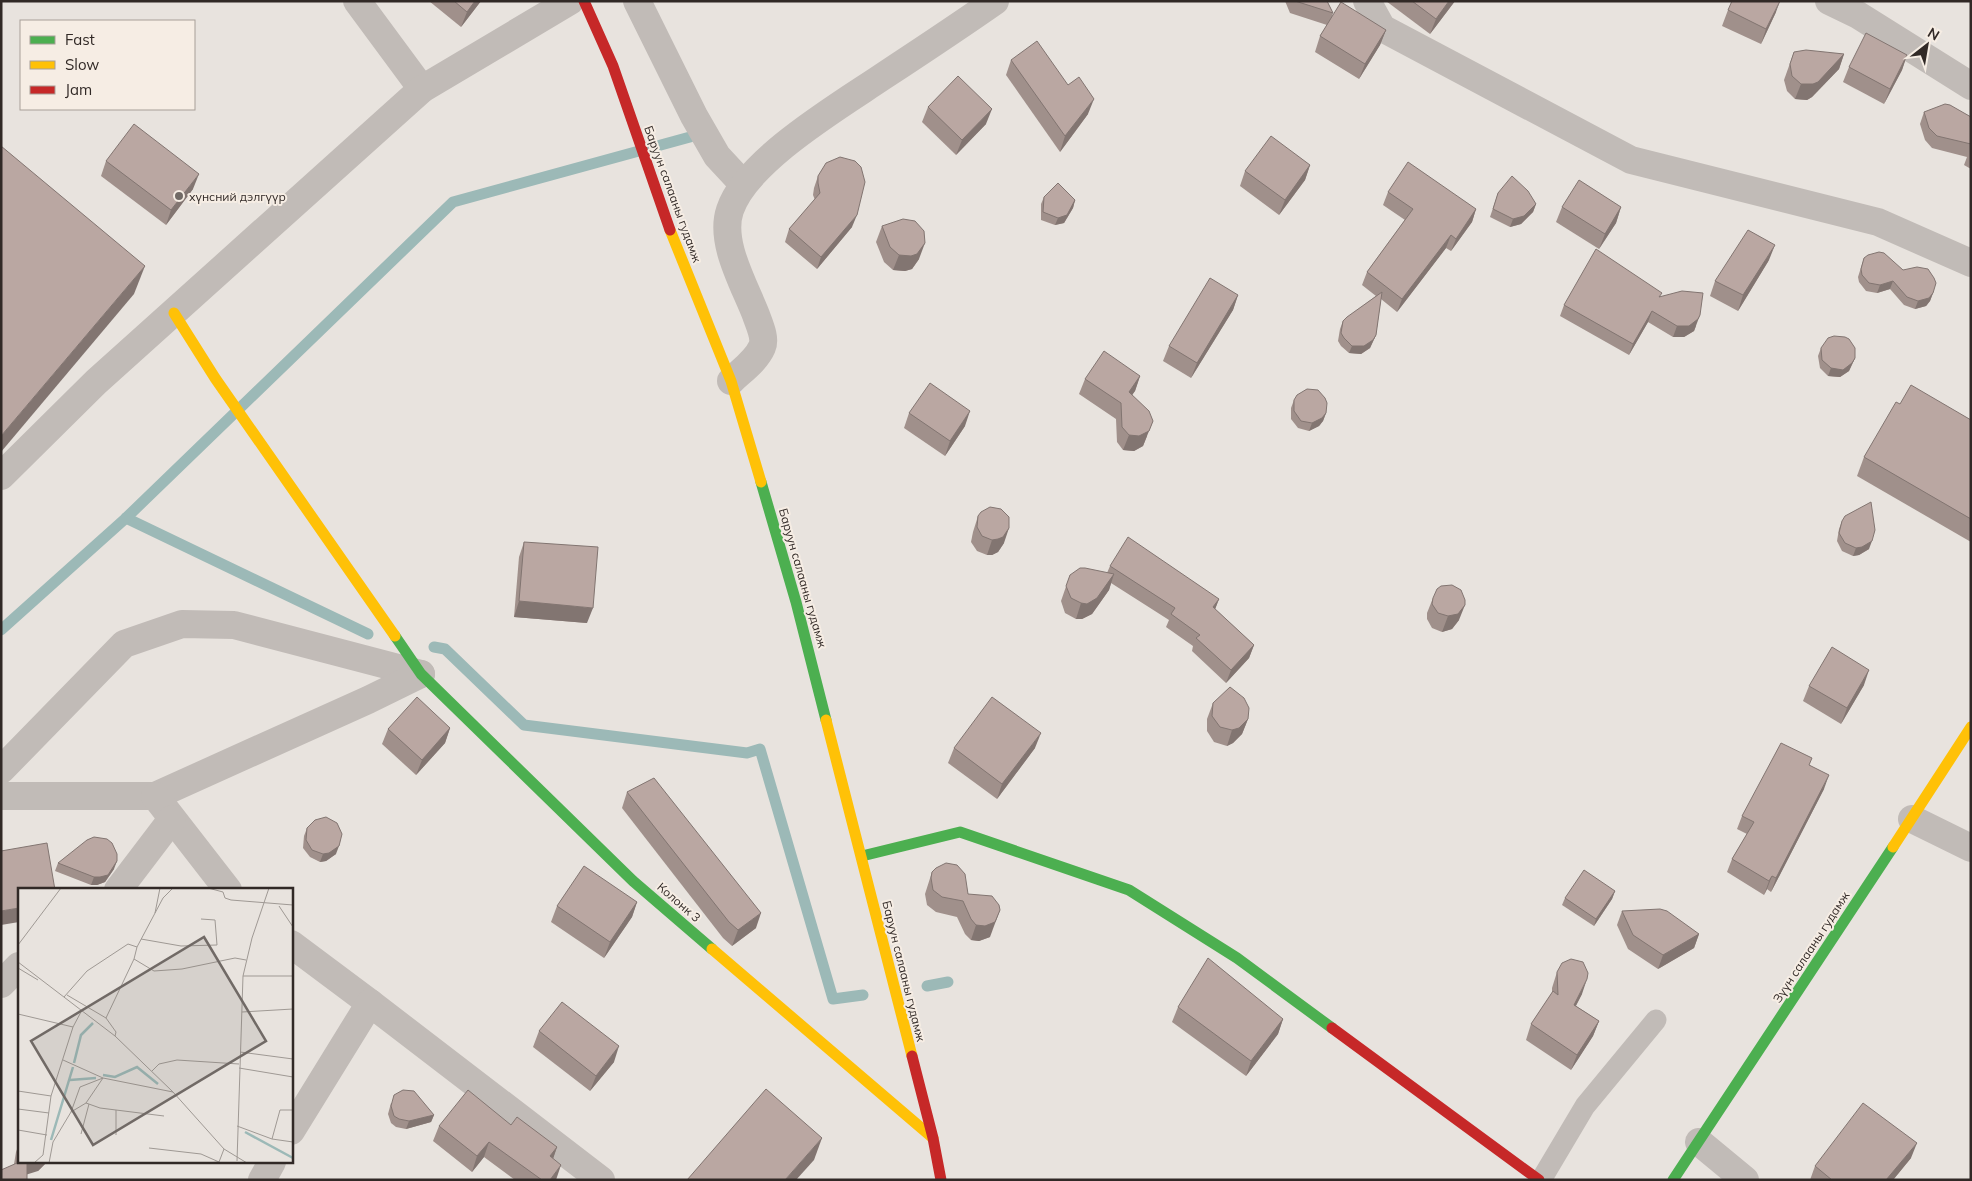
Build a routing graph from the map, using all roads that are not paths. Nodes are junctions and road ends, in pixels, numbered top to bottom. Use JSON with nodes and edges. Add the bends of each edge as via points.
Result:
{"nodes":[{"id":1,"x":357,"y":1,"type":"edge"},
{"id":2,"x":570,"y":1,"type":"edge"},
{"id":3,"x":584,"y":1,"type":"edge"},
{"id":4,"x":637,"y":1,"type":"edge"},
{"id":5,"x":995,"y":1,"type":"edge"},
{"id":6,"x":1367,"y":1,"type":"edge"},
{"id":7,"x":1829,"y":1,"type":"edge"},
{"id":8,"x":1971,"y":86,"type":"edge"},
{"id":9,"x":422,"y":89,"type":"junction"},
{"id":10,"x":743,"y":184,"type":"junction"},
{"id":11,"x":1971,"y":263,"type":"edge"},
{"id":12,"x":174,"y":313,"type":"junction"},
{"id":13,"x":731,"y":381,"type":"junction"},
{"id":14,"x":1,"y":476,"type":"edge"},
{"id":15,"x":421,"y":674,"type":"junction"},
{"id":16,"x":1971,"y":727,"type":"edge"},
{"id":17,"x":1,"y":770,"type":"edge"},
{"id":18,"x":1,"y":796,"type":"edge"},
{"id":19,"x":155,"y":796,"type":"junction"},
{"id":20,"x":172,"y":819,"type":"junction"},
{"id":21,"x":1912,"y":819,"type":"junction"},
{"id":22,"x":1971,"y":848,"type":"edge"},
{"id":23,"x":862,"y":856,"type":"junction"},
{"id":24,"x":120,"y":888,"type":"edge"},
{"id":25,"x":226,"y":888,"type":"edge"},
{"id":26,"x":292,"y":945,"type":"edge"},
{"id":27,"x":18,"y":967,"type":"edge"},
{"id":28,"x":1,"y":984,"type":"edge"},
{"id":29,"x":370,"y":1003,"type":"junction"},
{"id":30,"x":1656,"y":1020,"type":"dead end"},
{"id":31,"x":292,"y":1130,"type":"edge"},
{"id":32,"x":933,"y":1138,"type":"junction"},
{"id":33,"x":1699,"y":1142,"type":"junction"},
{"id":34,"x":271,"y":1164,"type":"edge"},
{"id":35,"x":262,"y":1180,"type":"edge"},
{"id":36,"x":601,"y":1180,"type":"edge"},
{"id":37,"x":941,"y":1180,"type":"edge"},
{"id":38,"x":1540,"y":1180,"type":"edge"},
{"id":39,"x":1673,"y":1180,"type":"edge"},
{"id":40,"x":1745,"y":1180,"type":"edge"}],
"edges":[{"from":1,"to":9,"type":"street"},
{"from":2,"to":9,"type":"street"},
{"from":3,"to":13,"type":"street","name":"Баруун салааны гудамж","via":[[613,66],[669,229]]},
{"from":4,"to":10,"type":"street","via":[[717,156]]},
{"from":5,"to":10,"type":"street","via":[[780,149]]},
{"from":6,"to":11,"type":"street","via":[[1382,28],[1632,160],[1878,222]]},
{"from":7,"to":8,"type":"street","via":[[1858,15]]},
{"from":9,"to":12,"type":"street"},
{"from":10,"to":13,"type":"street","via":[[730,210],[726,233],[762,330],[762,347]]},
{"from":12,"to":14,"type":"street","via":[[96,382]]},
{"from":12,"to":15,"type":"street","name":"Колонк 3","via":[[215,378]]},
{"from":13,"to":23,"type":"street","name":"Баруун салааны гудамж","via":[[796,602]]},
{"from":15,"to":17,"type":"street","via":[[234,625],[182,624],[124,644]]},
{"from":15,"to":19,"type":"street"},
{"from":15,"to":32,"type":"street","name":"Колонк 3","via":[[633,881]]},
{"from":16,"to":21,"type":"street","name":"Зүүн салааны гудамж"},
{"from":18,"to":19,"type":"street"},
{"from":19,"to":20,"type":"street"},
{"from":20,"to":24,"type":"street"},
{"from":20,"to":25,"type":"street"},
{"from":21,"to":22,"type":"street"},
{"from":21,"to":33,"type":"street","name":"Зүүн салааны гудамж"},
{"from":23,"to":32,"type":"street","name":"Баруун салааны гудамж"},
{"from":23,"to":38,"type":"street","via":[[960,832],[1129,890],[1237,958]]},
{"from":26,"to":29,"type":"street"},
{"from":27,"to":28,"type":"street"},
{"from":29,"to":31,"type":"street"},
{"from":29,"to":36,"type":"street"},
{"from":30,"to":38,"type":"lane","via":[[1585,1106]]},
{"from":32,"to":37,"type":"street","name":"Баруун салааны гудамж"},
{"from":33,"to":39,"type":"street","name":"Зүүн салааны гудамж"},
{"from":33,"to":40,"type":"street"},
{"from":34,"to":35,"type":"street"}]}
